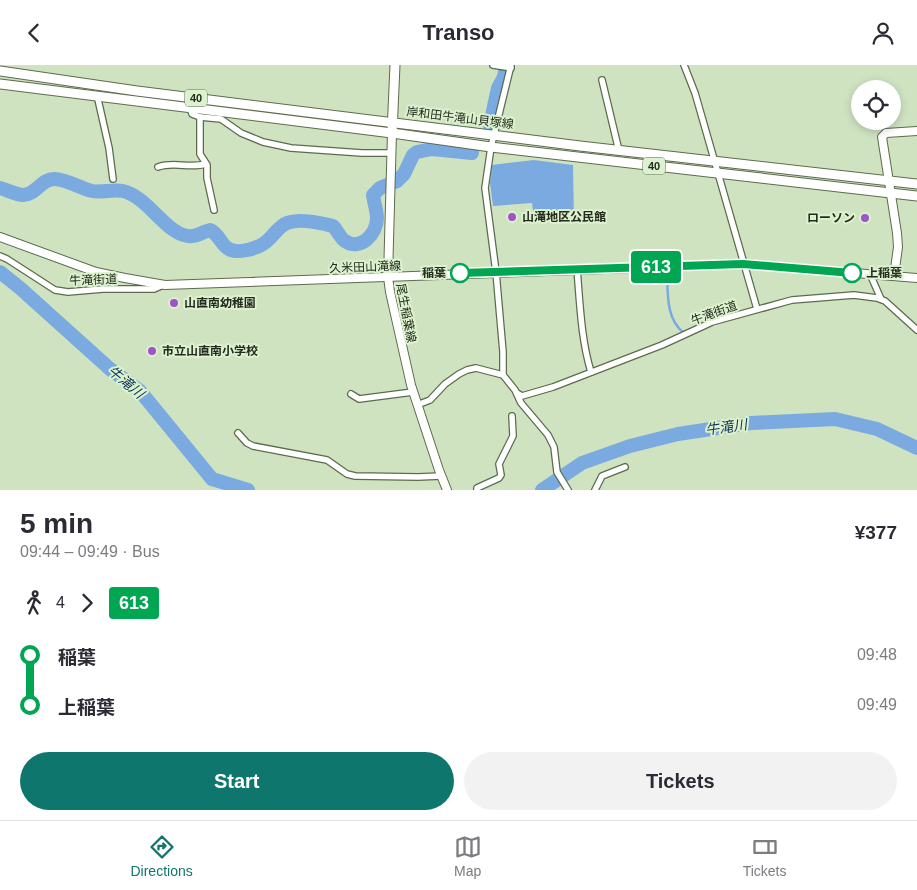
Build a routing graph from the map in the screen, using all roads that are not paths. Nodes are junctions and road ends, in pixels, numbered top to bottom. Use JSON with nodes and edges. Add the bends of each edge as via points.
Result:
{"nodes":[{"id":1,"x":395,"y":65,"type":"edge"},
{"id":2,"x":493,"y":65,"type":"edge"},
{"id":3,"x":684,"y":65,"type":"edge"},
{"id":4,"x":511,"y":67,"type":"edge"},
{"id":5,"x":0,"y":71,"type":"edge"},
{"id":6,"x":602,"y":80,"type":"dead end"},
{"id":7,"x":0,"y":84,"type":"edge"},
{"id":8,"x":97,"y":95,"type":"junction"},
{"id":9,"x":190,"y":107,"type":"junction"},
{"id":10,"x":200,"y":117,"type":"junction"},
{"id":11,"x":393,"y":123,"type":"junction"},
{"id":12,"x":917,"y":131,"type":"edge"},
{"id":13,"x":392,"y":133,"type":"junction"},
{"id":14,"x":494,"y":135,"type":"junction"},
{"id":15,"x":492,"y":147,"type":"junction"},
{"id":16,"x":619,"y":151,"type":"junction"},
{"id":17,"x":392,"y":153,"type":"junction"},
{"id":18,"x":715,"y":162,"type":"junction"},
{"id":19,"x":206,"y":164,"type":"junction"},
{"id":20,"x":158,"y":167,"type":"dead end"},
{"id":21,"x":718,"y":173,"type":"junction"},
{"id":22,"x":112,"y":179,"type":"dead end"},
{"id":23,"x":888,"y":181,"type":"junction"},
{"id":24,"x":917,"y":184,"type":"edge"},
{"id":25,"x":890,"y":192,"type":"junction"},
{"id":26,"x":917,"y":196,"type":"edge"},
{"id":27,"x":214,"y":210,"type":"dead end"},
{"id":28,"x":0,"y":237,"type":"edge"},
{"id":29,"x":0,"y":256,"type":"edge"},
{"id":30,"x":743,"y":264,"type":"junction"},
{"id":31,"x":577,"y":269,"type":"junction"},
{"id":32,"x":496,"y":271,"type":"junction"},
{"id":33,"x":870,"y":274,"type":"junction"},
{"id":34,"x":894,"y":276,"type":"junction"},
{"id":35,"x":388,"y":277,"type":"junction"},
{"id":36,"x":125,"y":278,"type":"junction"},
{"id":37,"x":917,"y":278,"type":"edge"},
{"id":38,"x":165,"y":285,"type":"junction"},
{"id":39,"x":122,"y":289,"type":"junction"},
{"id":40,"x":881,"y":299,"type":"junction"},
{"id":41,"x":756,"y":309,"type":"junction"},
{"id":42,"x":917,"y":330,"type":"edge"},
{"id":43,"x":591,"y":372,"type":"junction"},
{"id":44,"x":503,"y":375,"type":"junction"},
{"id":45,"x":413,"y":392,"type":"junction"},
{"id":46,"x":517,"y":393,"type":"junction"},
{"id":47,"x":351,"y":394,"type":"dead end"},
{"id":48,"x":417,"y":405,"type":"junction"},
{"id":49,"x":512,"y":416,"type":"dead end"},
{"id":50,"x":238,"y":433,"type":"dead end"},
{"id":51,"x":625,"y":467,"type":"dead end"},
{"id":52,"x":441,"y":476,"type":"junction"},
{"id":53,"x":567,"y":488,"type":"edge"},
{"id":54,"x":447,"y":490,"type":"edge"},
{"id":55,"x":477,"y":490,"type":"edge"},
{"id":56,"x":595,"y":490,"type":"edge"}],
"edges":[{"from":1,"to":11,"type":"main road"},
{"from":2,"to":4,"type":"street"},
{"from":3,"to":18,"type":"street"},
{"from":4,"to":14,"type":"street"},
{"from":5,"to":11,"type":"main road","name":"岸和田牛滝山貝塚線","number":"40"},
{"from":6,"to":16,"type":"street"},
{"from":7,"to":8,"type":"main road","name":"岸和田牛滝山貝塚線","number":"40"},
{"from":8,"to":9,"type":"main road","name":"岸和田牛滝山貝塚線","number":"40"},
{"from":8,"to":22,"type":"street"},
{"from":9,"to":10,"type":"street","via":[[192,114]]},
{"from":9,"to":13,"type":"main road","name":"岸和田牛滝山貝塚線","number":"40"},
{"from":10,"to":17,"type":"street","via":[[221,119],[262,142],[291,148]]},
{"from":10,"to":19,"type":"street","via":[[200,154]]},
{"from":11,"to":13,"type":"main road"},
{"from":11,"to":14,"type":"main road","name":"岸和田牛滝山貝塚線","number":"40"},
{"from":12,"to":23,"type":"street","via":[[891,132],[882,137]]},
{"from":13,"to":15,"type":"main road","name":"岸和田牛滝山貝塚線","number":"40"},
{"from":13,"to":17,"type":"street","name":"尾生稲葉線"},
{"from":14,"to":15,"type":"street"},
{"from":14,"to":16,"type":"main road","name":"岸和田牛滝山貝塚線","number":"40"},
{"from":15,"to":21,"type":"main road","name":"岸和田牛滝山貝塚線","number":"40"},
{"from":15,"to":32,"type":"street","via":[[485,187]]},
{"from":16,"to":18,"type":"main road","name":"岸和田牛滝山貝塚線","number":"40"},
{"from":17,"to":35,"type":"street","name":"尾生稲葉線"},
{"from":18,"to":21,"type":"street"},
{"from":18,"to":23,"type":"main road","name":"岸和田牛滝山貝塚線","number":"40"},
{"from":19,"to":20,"type":"street"},
{"from":19,"to":27,"type":"street"},
{"from":21,"to":25,"type":"main road","name":"岸和田牛滝山貝塚線","number":"40"},
{"from":21,"to":30,"type":"street"},
{"from":23,"to":24,"type":"main road","name":"岸和田牛滝山貝塚線","number":"40"},
{"from":23,"to":25,"type":"street"},
{"from":25,"to":26,"type":"main road","name":"岸和田牛滝山貝塚線","number":"40"},
{"from":25,"to":34,"type":"street","via":[[898,247]]},
{"from":28,"to":36,"type":"street","name":"久米田山滝線","via":[[96,272]]},
{"from":29,"to":39,"type":"street","name":"牛滝街道","via":[[55,290]]},
{"from":30,"to":31,"type":"street","name":"久米田山滝線"},
{"from":30,"to":33,"type":"street","name":"久米田山滝線"},
{"from":30,"to":41,"type":"street"},
{"from":31,"to":32,"type":"street","name":"久米田山滝線"},
{"from":31,"to":43,"type":"street","via":[[581,321]]},
{"from":32,"to":35,"type":"street","name":"久米田山滝線"},
{"from":32,"to":44,"type":"street","via":[[504,352]]},
{"from":33,"to":34,"type":"street","name":"久米田山滝線"},
{"from":33,"to":40,"type":"street"},
{"from":34,"to":37,"type":"street","name":"久米田山滝線"},
{"from":35,"to":38,"type":"street","name":"久米田山滝線"},
{"from":35,"to":45,"type":"street","name":"尾生稲葉線"},
{"from":36,"to":38,"type":"street","name":"久米田山滝線"},
{"from":36,"to":39,"type":"street"},
{"from":38,"to":39,"type":"street","name":"牛滝街道","via":[[154,289]]},
{"from":40,"to":41,"type":"street","name":"牛滝街道","via":[[854,295],[806,297]]},
{"from":40,"to":42,"type":"street"},
{"from":41,"to":43,"type":"street","name":"牛滝街道","via":[[712,322]]},
{"from":43,"to":46,"type":"street","name":"牛滝街道","via":[[522,396]]},
{"from":44,"to":46,"type":"street"},
{"from":44,"to":48,"type":"street","via":[[476,368],[468,370],[445,384],[430,400]]},
{"from":45,"to":47,"type":"street","via":[[359,399]]},
{"from":45,"to":48,"type":"street","name":"尾生稲葉線"},
{"from":46,"to":53,"type":"street","via":[[521,403],[548,435],[554,447],[557,472]]},
{"from":48,"to":52,"type":"street","name":"尾生稲葉線"},
{"from":49,"to":55,"type":"street","via":[[513,436],[499,464],[501,475]]},
{"from":50,"to":52,"type":"street","via":[[247,443],[327,460],[346,474],[355,476]]},
{"from":51,"to":56,"type":"street","via":[[602,476]]},
{"from":52,"to":54,"type":"street","name":"尾生稲葉線"}]}
